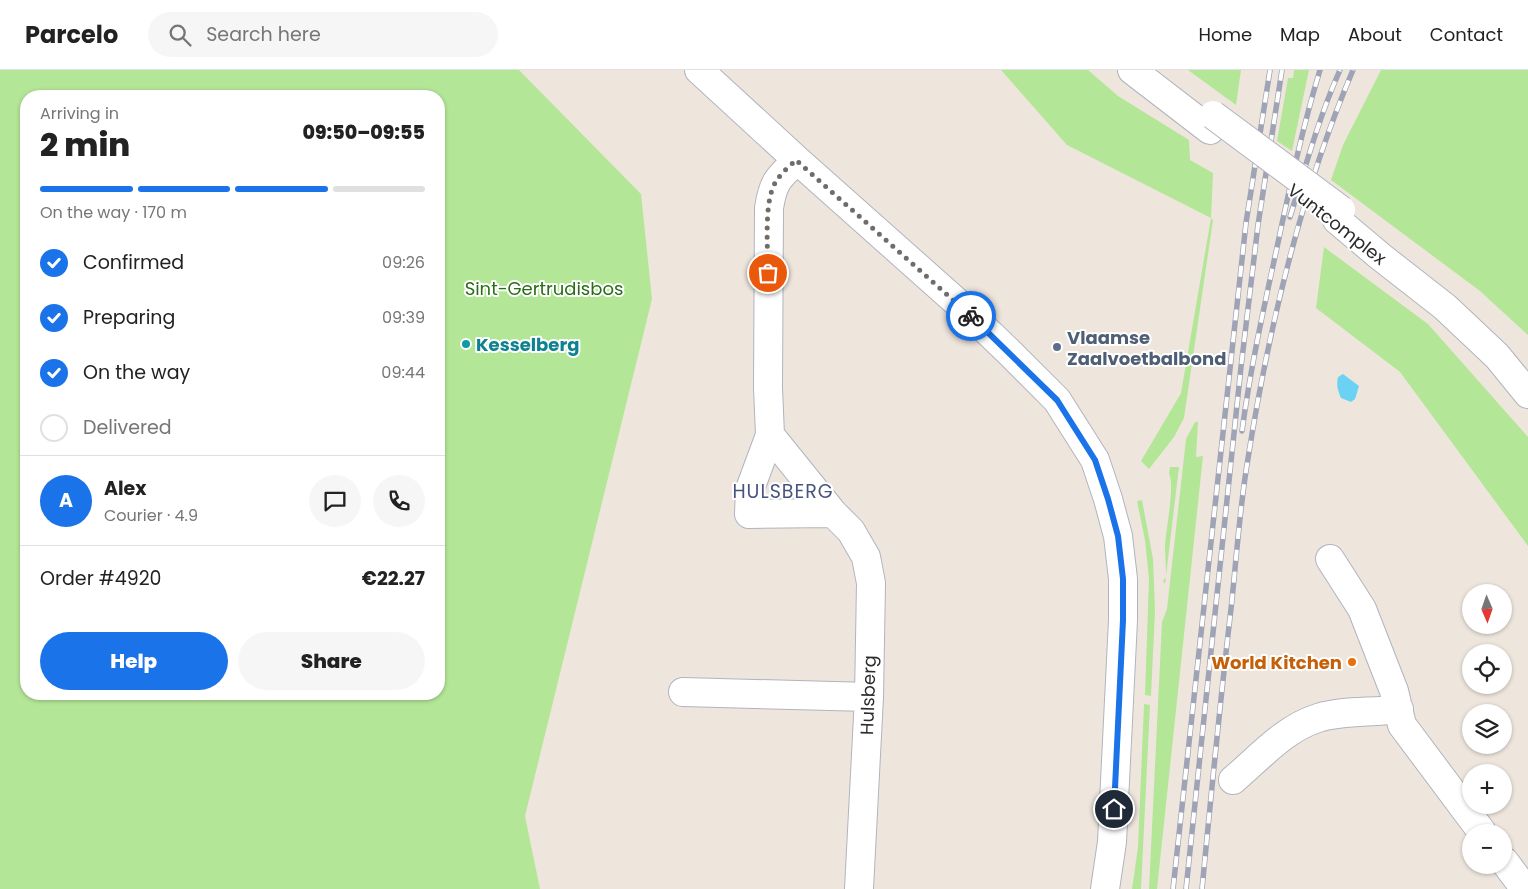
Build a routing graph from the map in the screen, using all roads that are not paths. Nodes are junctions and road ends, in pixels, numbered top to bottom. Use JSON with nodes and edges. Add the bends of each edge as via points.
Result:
{"nodes":[{"id":1,"x":699,"y":70,"type":"edge"},
{"id":2,"x":1132,"y":70,"type":"edge"},
{"id":3,"x":1155,"y":70,"type":"edge"},
{"id":4,"x":1212,"y":123,"type":"junction"},
{"id":5,"x":796,"y":160,"type":"junction"},
{"id":6,"x":1339,"y":215,"type":"junction"},
{"id":7,"x":1528,"y":369,"type":"edge"},
{"id":8,"x":1528,"y":394,"type":"edge"},
{"id":9,"x":770,"y":435,"type":"junction"},
{"id":10,"x":833,"y":513,"type":"junction"},
{"id":11,"x":1330,"y":559,"type":"dead end"},
{"id":12,"x":683,"y":692,"type":"dead end"},
{"id":13,"x":869,"y":697,"type":"junction"},
{"id":14,"x":1399,"y":710,"type":"junction"},
{"id":15,"x":1233,"y":780,"type":"dead end"},
{"id":16,"x":1476,"y":824,"type":"edge"},
{"id":17,"x":1512,"y":872,"type":"edge"},
{"id":18,"x":859,"y":889,"type":"edge"},
{"id":19,"x":1105,"y":889,"type":"edge"},
{"id":20,"x":1525,"y":889,"type":"edge"}],
"edges":[{"from":1,"to":5,"type":"street"},
{"from":2,"to":4,"type":"street","name":"Vuntcomplex"},
{"from":3,"to":4,"type":"street","name":"Vuntcomplex"},
{"from":4,"to":6,"type":"street","name":"Vuntcomplex","bridge":true},
{"from":5,"to":9,"type":"street","via":[[776,181],[768,208]]},
{"from":5,"to":19,"type":"street","via":[[960,305],[1057,400],[1095,460],[1118,536],[1123,579],[1112,842]]},
{"from":6,"to":7,"type":"street","name":"Vuntcomplex","via":[[1458,301]]},
{"from":6,"to":8,"type":"street","name":"Vuntcomplex","via":[[1382,257],[1446,307],[1496,356]]},
{"from":9,"to":10,"type":"street","name":"Hulsberg"},
{"from":9,"to":10,"type":"street","via":[[750,489],[749,514]]},
{"from":10,"to":13,"type":"street","name":"Hulsberg","via":[[850,531],[866,557],[871,583]]},
{"from":11,"to":14,"type":"street","via":[[1362,609]]},
{"from":12,"to":13,"type":"street"},
{"from":13,"to":18,"type":"street","name":"Hulsberg"},
{"from":14,"to":15,"type":"street","via":[[1336,714],[1306,722]]},
{"from":14,"to":16,"type":"street","via":[[1402,725]]},
{"from":17,"to":20,"type":"street"}]}
